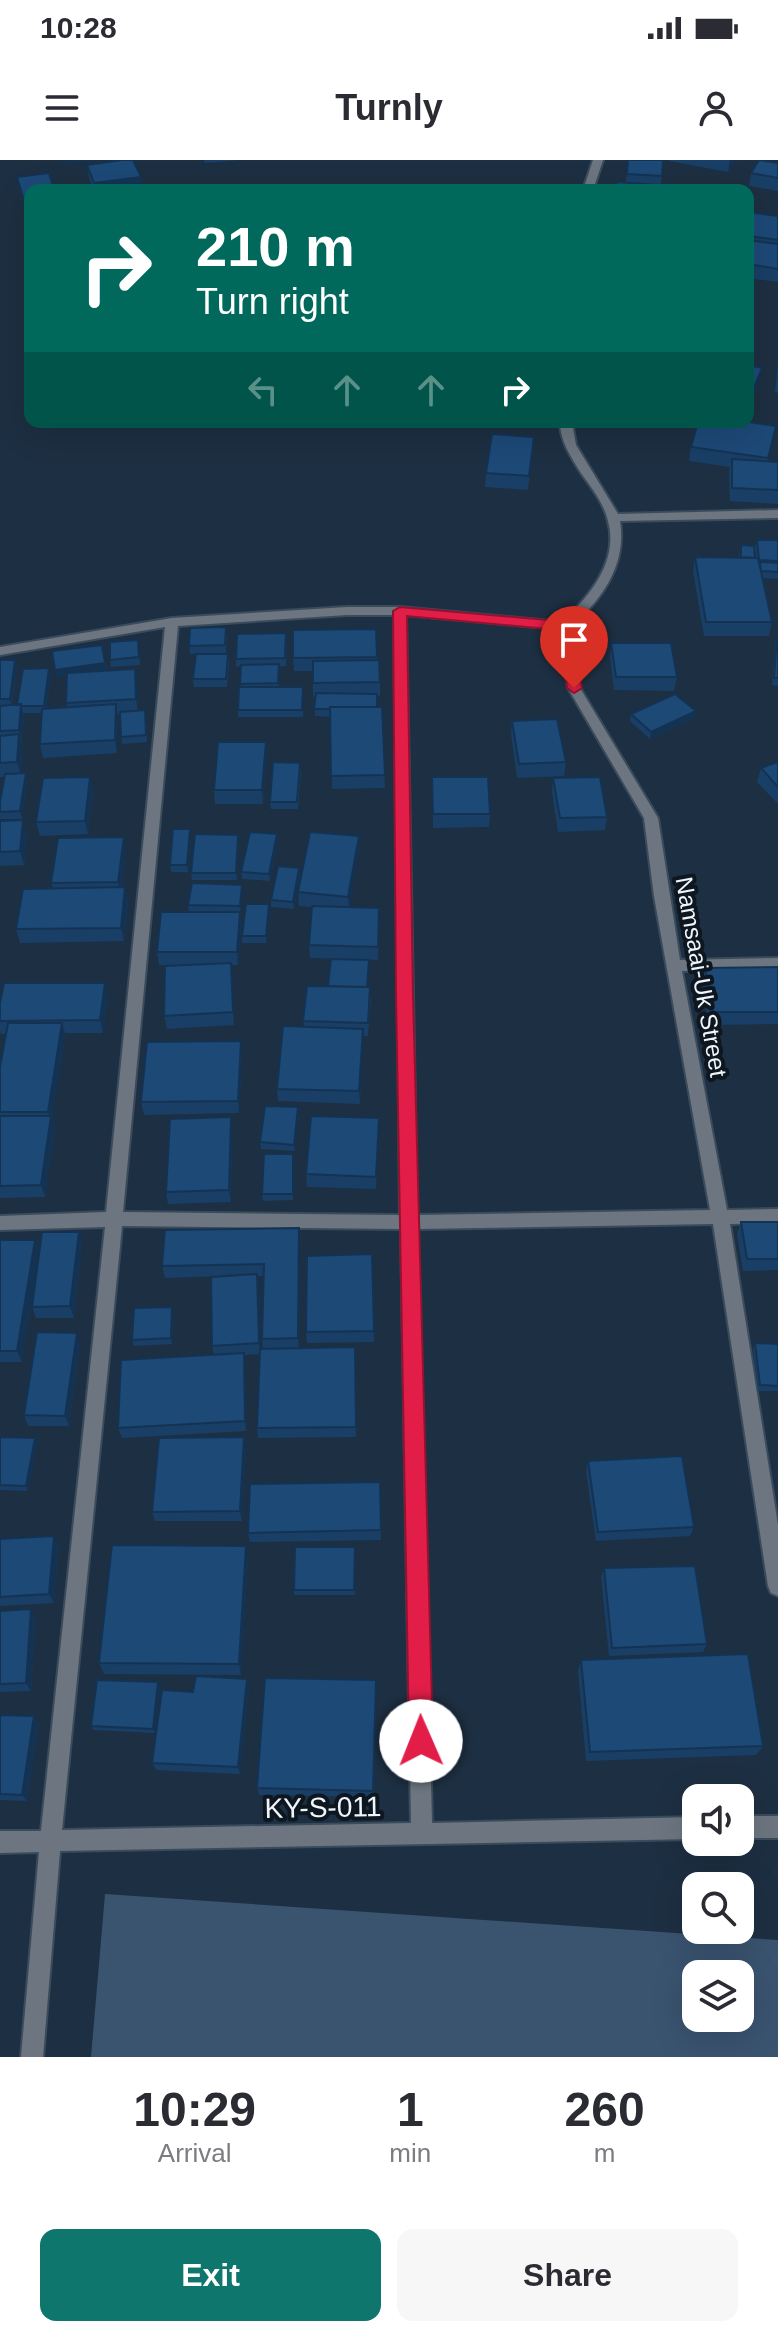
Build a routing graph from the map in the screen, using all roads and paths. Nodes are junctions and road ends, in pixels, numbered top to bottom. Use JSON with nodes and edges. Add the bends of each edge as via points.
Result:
{"nodes":[{"id":1,"x":598,"y":160,"type":"edge"},
{"id":2,"x":590,"y":184,"type":"edge"},
{"id":3,"x":565,"y":428,"type":"edge"},
{"id":4,"x":778,"y":514,"type":"edge"},
{"id":5,"x":613,"y":518,"type":"junction"},
{"id":6,"x":400,"y":611,"type":"junction"},
{"id":7,"x":172,"y":622,"type":"junction"},
{"id":8,"x":565,"y":626,"type":"junction"},
{"id":9,"x":0,"y":651,"type":"edge"},
{"id":10,"x":778,"y":964,"type":"edge"},
{"id":11,"x":674,"y":966,"type":"junction"},
{"id":12,"x":778,"y":1216,"type":"edge"},
{"id":13,"x":720,"y":1217,"type":"junction"},
{"id":14,"x":116,"y":1219,"type":"junction"},
{"id":15,"x":411,"y":1222,"type":"junction"},
{"id":16,"x":0,"y":1223,"type":"edge"},
{"id":17,"x":778,"y":1586,"type":"edge"},
{"id":18,"x":754,"y":1827,"type":"edge"},
{"id":19,"x":778,"y":1827,"type":"edge"},
{"id":20,"x":682,"y":1828,"type":"edge"},
{"id":21,"x":422,"y":1833,"type":"junction"},
{"id":22,"x":49,"y":1840,"type":"junction"},
{"id":23,"x":0,"y":1842,"type":"edge"},
{"id":24,"x":32,"y":2057,"type":"edge"}],
"edges":[{"from":1,"to":2,"type":"street"},
{"from":3,"to":5,"type":"street"},
{"from":4,"to":5,"type":"street"},
{"from":5,"to":8,"type":"street","via":[[617,538],[608,574],[591,604]]},
{"from":6,"to":7,"type":"street"},
{"from":6,"to":8,"type":"street"},
{"from":6,"to":15,"type":"street"},
{"from":7,"to":9,"type":"street"},
{"from":7,"to":14,"type":"street"},
{"from":8,"to":11,"type":"street","name":"Namsaai-Uk Street","via":[[574,688],[651,818]]},
{"from":10,"to":11,"type":"street"},
{"from":11,"to":13,"type":"street","name":"Namsaai-Uk Street"},
{"from":12,"to":13,"type":"street"},
{"from":13,"to":15,"type":"street"},
{"from":13,"to":17,"type":"street","name":"Namsaai-Uk Street"},
{"from":14,"to":15,"type":"street"},
{"from":14,"to":16,"type":"street"},
{"from":14,"to":22,"type":"street"},
{"from":15,"to":21,"type":"street"},
{"from":18,"to":19,"type":"street"},
{"from":20,"to":21,"type":"street","name":"KY-S-011"},
{"from":21,"to":22,"type":"street","name":"KY-S-011"},
{"from":22,"to":23,"type":"street","name":"KY-S-011"},
{"from":22,"to":24,"type":"street"}]}
